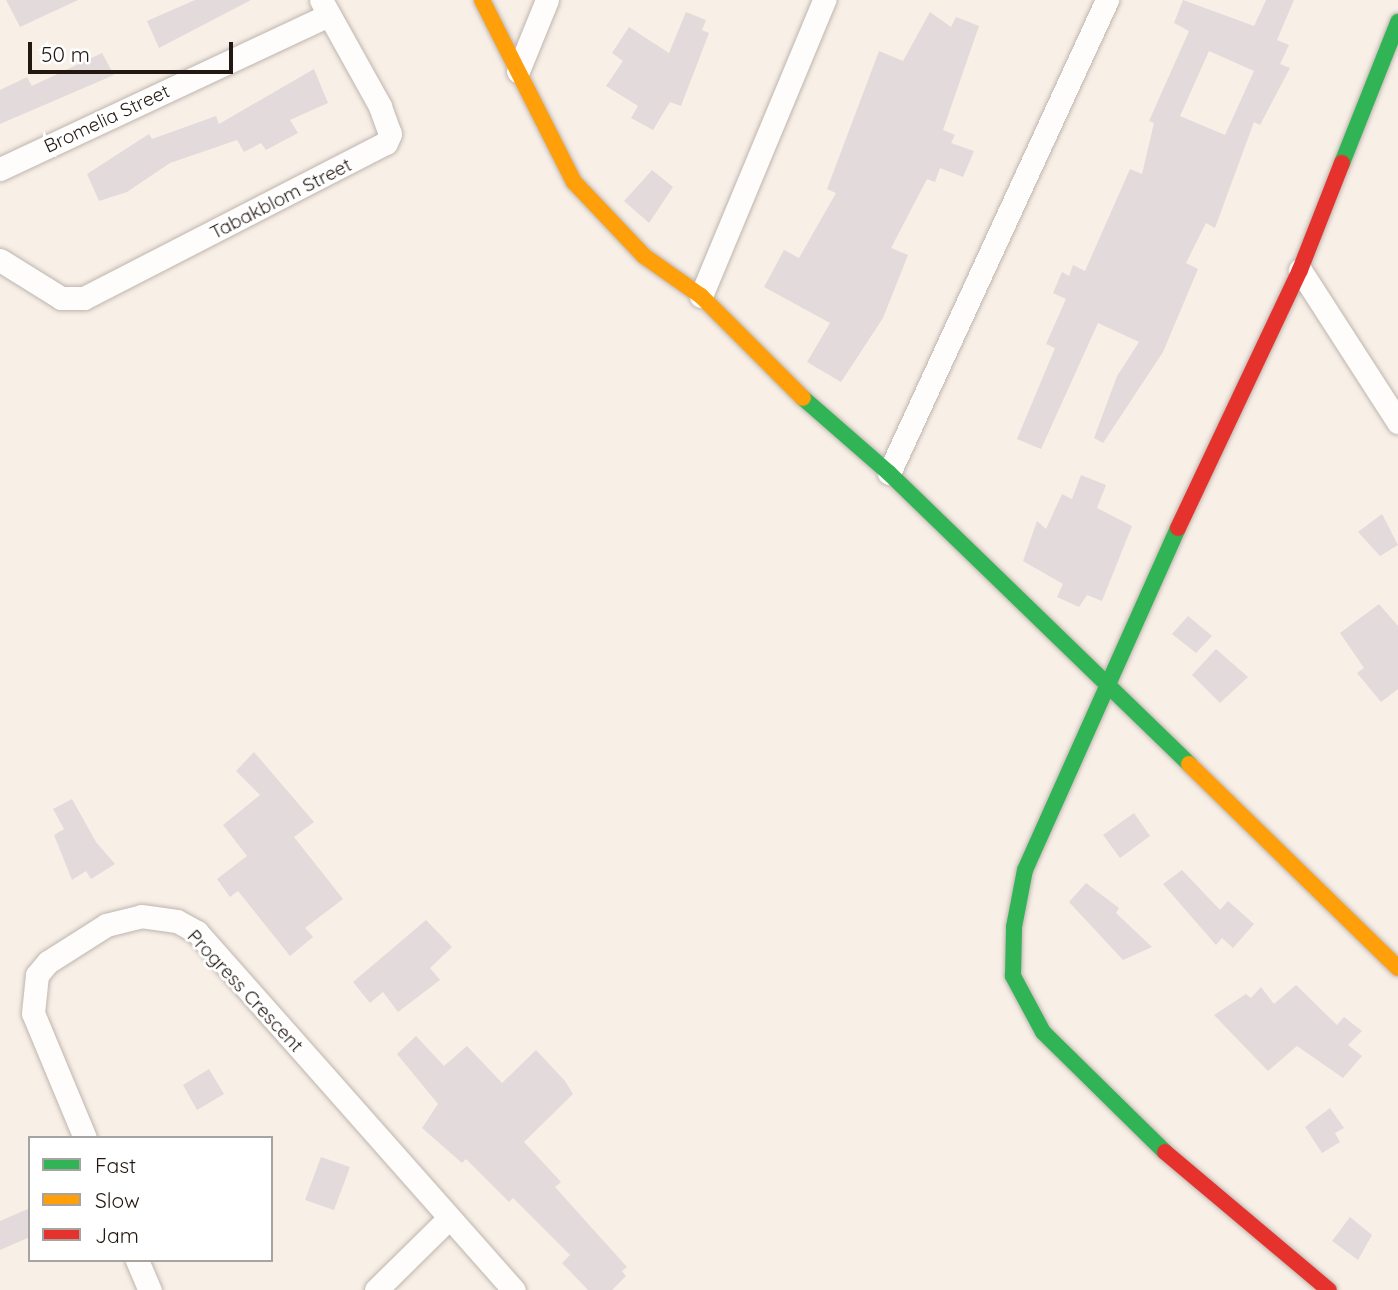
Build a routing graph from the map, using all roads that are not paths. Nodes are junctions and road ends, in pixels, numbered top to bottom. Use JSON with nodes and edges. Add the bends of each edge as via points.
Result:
{"nodes":[{"id":1,"x":482,"y":0,"type":"edge"},
{"id":2,"x":547,"y":0,"type":"edge"},
{"id":3,"x":824,"y":0,"type":"edge"},
{"id":4,"x":1107,"y":0,"type":"edge"},
{"id":5,"x":325,"y":8,"type":"edge"},
{"id":6,"x":1398,"y":22,"type":"edge"},
{"id":7,"x":518,"y":71,"type":"junction"},
{"id":8,"x":0,"y":169,"type":"edge"},
{"id":9,"x":0,"y":260,"type":"edge"},
{"id":10,"x":1300,"y":270,"type":"junction"},
{"id":11,"x":701,"y":296,"type":"junction"},
{"id":12,"x":1398,"y":422,"type":"edge"},
{"id":13,"x":889,"y":473,"type":"junction"},
{"id":14,"x":1106,"y":681,"type":"junction"},
{"id":15,"x":1398,"y":968,"type":"edge"},
{"id":16,"x":84,"y":1136,"type":"edge"},
{"id":17,"x":448,"y":1219,"type":"junction"},
{"id":18,"x":138,"y":1262,"type":"edge"},
{"id":19,"x":150,"y":1290,"type":"edge"},
{"id":20,"x":376,"y":1290,"type":"edge"},
{"id":21,"x":514,"y":1290,"type":"edge"},
{"id":22,"x":1329,"y":1290,"type":"edge"}],
"edges":[{"from":1,"to":7,"type":"street"},
{"from":2,"to":7,"type":"street"},
{"from":3,"to":11,"type":"street"},
{"from":4,"to":13,"type":"street"},
{"from":5,"to":8,"type":"street","name":"Bromelia Street"},
{"from":5,"to":9,"type":"street","name":"Tabakblom Street","via":[[380,106],[390,134],[386,143],[103,291],[70,299]]},
{"from":6,"to":10,"type":"street"},
{"from":7,"to":11,"type":"street","via":[[590,202],[643,256]]},
{"from":10,"to":12,"type":"street"},
{"from":10,"to":14,"type":"street"},
{"from":11,"to":13,"type":"street","via":[[783,381]]},
{"from":13,"to":14,"type":"street"},
{"from":14,"to":15,"type":"street"},
{"from":14,"to":22,"type":"street","via":[[1024,870],[1014,927],[1013,976],[1052,1041],[1184,1171]]},
{"from":16,"to":17,"type":"street","name":"Progress Crescent","via":[[33,1013],[37,975],[48,962],[106,925],[141,916],[168,919],[197,932]]},
{"from":17,"to":20,"type":"street"},
{"from":17,"to":21,"type":"street","name":"Progress Crescent"},
{"from":18,"to":19,"type":"street"}]}
